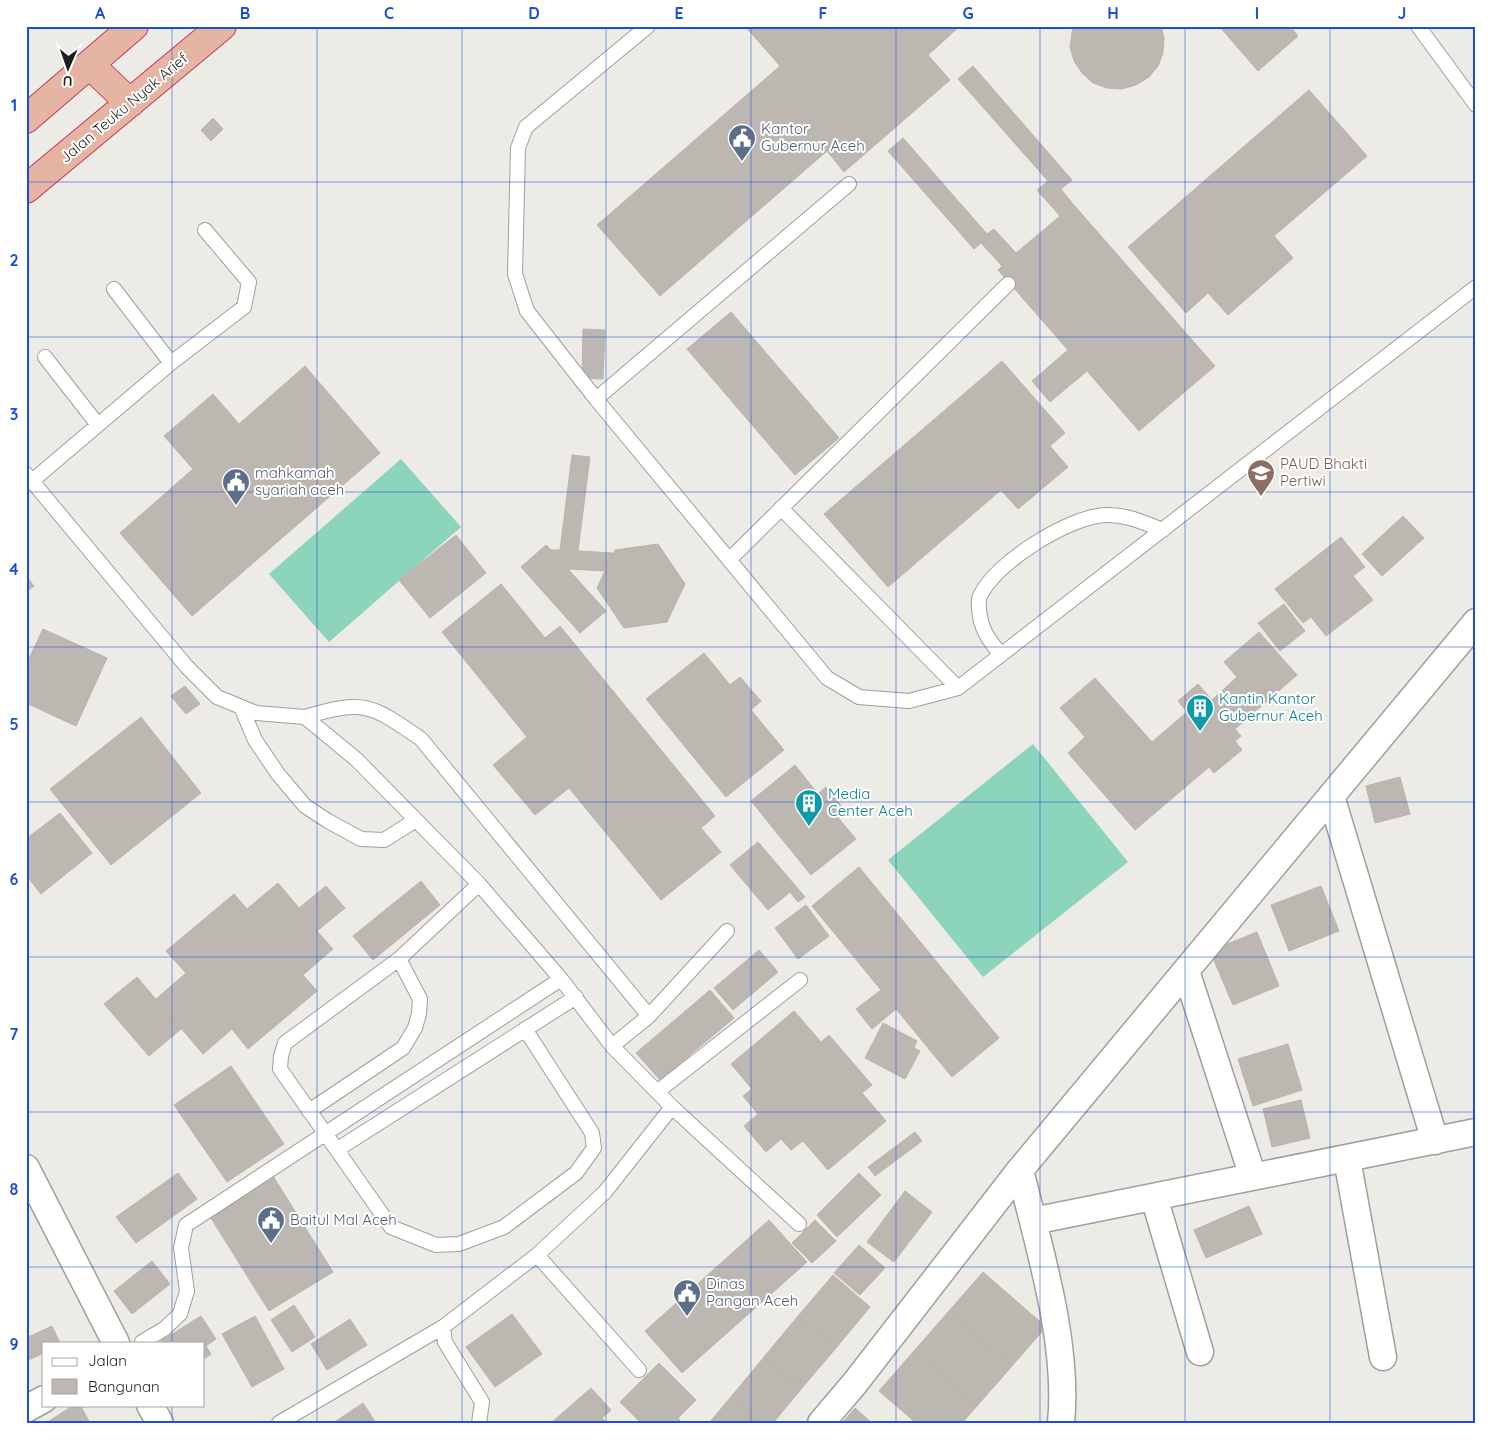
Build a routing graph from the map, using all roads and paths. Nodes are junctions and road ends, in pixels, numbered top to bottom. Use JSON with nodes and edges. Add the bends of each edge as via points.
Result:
{"nodes":[{"id":1,"x":134,"y":26,"type":"edge"},
{"id":2,"x":222,"y":26,"type":"edge"},
{"id":3,"x":648,"y":26,"type":"edge"},
{"id":4,"x":1418,"y":26,"type":"edge"},
{"id":5,"x":90,"y":65,"type":"junction"},
{"id":6,"x":130,"y":104,"type":"junction"},
{"id":7,"x":1476,"y":105,"type":"edge"},
{"id":8,"x":26,"y":119,"type":"edge"},
{"id":9,"x":849,"y":184,"type":"dead end"},
{"id":10,"x":26,"y":189,"type":"edge"},
{"id":11,"x":205,"y":230,"type":"dead end"},
{"id":12,"x":1008,"y":284,"type":"dead end"},
{"id":13,"x":1476,"y":287,"type":"edge"},
{"id":14,"x":114,"y":289,"type":"dead end"},
{"id":15,"x":45,"y":357,"type":"dead end"},
{"id":16,"x":171,"y":364,"type":"junction"},
{"id":17,"x":596,"y":399,"type":"junction"},
{"id":18,"x":98,"y":425,"type":"junction"},
{"id":19,"x":29,"y":477,"type":"edge"},
{"id":20,"x":781,"y":508,"type":"junction"},
{"id":21,"x":1164,"y":530,"type":"junction"},
{"id":22,"x":729,"y":560,"type":"junction"},
{"id":23,"x":1475,"y":627,"type":"edge"},
{"id":24,"x":1001,"y":654,"type":"junction"},
{"id":25,"x":958,"y":688,"type":"junction"},
{"id":26,"x":241,"y":707,"type":"junction"},
{"id":27,"x":305,"y":717,"type":"junction"},
{"id":28,"x":1331,"y":796,"type":"junction"},
{"id":29,"x":416,"y":820,"type":"junction"},
{"id":30,"x":479,"y":884,"type":"junction"},
{"id":31,"x":728,"y":931,"type":"dead end"},
{"id":32,"x":399,"y":959,"type":"junction"},
{"id":33,"x":1186,"y":971,"type":"junction"},
{"id":34,"x":561,"y":978,"type":"junction"},
{"id":35,"x":800,"y":980,"type":"dead end"},
{"id":36,"x":576,"y":997,"type":"junction"},
{"id":37,"x":648,"y":1016,"type":"junction"},
{"id":38,"x":525,"y":1029,"type":"junction"},
{"id":39,"x":612,"y":1046,"type":"junction"},
{"id":40,"x":657,"y":1092,"type":"junction"},
{"id":41,"x":672,"y":1107,"type":"junction"},
{"id":42,"x":309,"y":1111,"type":"junction"},
{"id":43,"x":1476,"y":1132,"type":"edge"},
{"id":44,"x":326,"y":1133,"type":"junction"},
{"id":45,"x":1435,"y":1141,"type":"junction"},
{"id":46,"x":338,"y":1150,"type":"junction"},
{"id":47,"x":1347,"y":1159,"type":"junction"},
{"id":48,"x":26,"y":1168,"type":"edge"},
{"id":49,"x":1020,"y":1170,"type":"junction"},
{"id":50,"x":1252,"y":1177,"type":"junction"},
{"id":51,"x":1154,"y":1197,"type":"junction"},
{"id":52,"x":1033,"y":1221,"type":"junction"},
{"id":53,"x":799,"y":1224,"type":"dead end"},
{"id":54,"x":537,"y":1255,"type":"junction"},
{"id":55,"x":442,"y":1327,"type":"junction"},
{"id":56,"x":115,"y":1342,"type":"edge"},
{"id":57,"x":142,"y":1342,"type":"edge"},
{"id":58,"x":1200,"y":1352,"type":"dead end"},
{"id":59,"x":1383,"y":1357,"type":"dead end"},
{"id":60,"x":639,"y":1370,"type":"dead end"},
{"id":61,"x":42,"y":1401,"type":"edge"},
{"id":62,"x":151,"y":1406,"type":"edge"},
{"id":63,"x":26,"y":1409,"type":"edge"},
{"id":64,"x":160,"y":1423,"type":"edge"},
{"id":65,"x":279,"y":1423,"type":"edge"},
{"id":66,"x":479,"y":1423,"type":"edge"},
{"id":67,"x":821,"y":1423,"type":"edge"},
{"id":68,"x":1061,"y":1423,"type":"edge"}],
"edges":[{"from":1,"to":5,"type":"highway"},
{"from":2,"to":6,"type":"highway","name":"Jalan Teuku Nyak Arief"},
{"from":3,"to":17,"type":"lane","via":[[526,127],[518,148],[515,274],[527,311]]},
{"from":4,"to":7,"type":"lane"},
{"from":5,"to":6,"type":"highway"},
{"from":5,"to":8,"type":"highway"},
{"from":6,"to":10,"type":"highway","name":"Jalan Teuku Nyak Arief"},
{"from":9,"to":17,"type":"lane"},
{"from":11,"to":16,"type":"lane","via":[[249,282],[244,307]]},
{"from":12,"to":20,"type":"lane"},
{"from":13,"to":21,"type":"lane"},
{"from":14,"to":16,"type":"lane"},
{"from":15,"to":18,"type":"lane"},
{"from":16,"to":18,"type":"lane"},
{"from":17,"to":22,"type":"lane"},
{"from":18,"to":19,"type":"lane"},
{"from":19,"to":26,"type":"lane","via":[[187,667],[217,697]]},
{"from":20,"to":22,"type":"lane"},
{"from":20,"to":25,"type":"lane"},
{"from":21,"to":24,"type":"lane"},
{"from":21,"to":24,"type":"lane","via":[[1125,516],[1104,515],[1078,521],[1039,539],[996,576],[979,598],[985,635]]},
{"from":22,"to":25,"type":"lane","via":[[827,678],[859,697],[908,701]]},
{"from":23,"to":28,"type":"street"},
{"from":24,"to":25,"type":"lane"},
{"from":26,"to":27,"type":"lane","via":[[256,713]]},
{"from":26,"to":29,"type":"lane","via":[[255,740],[278,774],[305,806],[328,821],[361,839],[384,840]]},
{"from":27,"to":29,"type":"lane","via":[[357,760]]},
{"from":27,"to":37,"type":"lane","via":[[354,706],[383,712],[421,739]]},
{"from":28,"to":33,"type":"street"},
{"from":28,"to":45,"type":"street"},
{"from":29,"to":30,"type":"lane"},
{"from":30,"to":32,"type":"lane"},
{"from":30,"to":34,"type":"lane"},
{"from":31,"to":37,"type":"lane"},
{"from":32,"to":42,"type":"lane","via":[[420,999],[415,1028],[404,1048]]},
{"from":32,"to":42,"type":"lane","via":[[285,1043],[280,1069]]},
{"from":33,"to":49,"type":"street"},
{"from":33,"to":50,"type":"street"},
{"from":34,"to":36,"type":"lane"},
{"from":34,"to":44,"type":"lane"},
{"from":35,"to":40,"type":"lane"},
{"from":36,"to":38,"type":"lane"},
{"from":36,"to":39,"type":"lane"},
{"from":37,"to":39,"type":"lane"},
{"from":38,"to":46,"type":"lane"},
{"from":38,"to":46,"type":"lane","via":[[592,1133],[594,1148],[576,1173],[504,1226],[460,1244],[436,1245],[408,1235],[391,1227]]},
{"from":39,"to":40,"type":"lane"},
{"from":40,"to":41,"type":"lane"},
{"from":41,"to":53,"type":"lane"},
{"from":41,"to":54,"type":"lane","via":[[605,1192]]},
{"from":42,"to":44,"type":"lane"},
{"from":43,"to":45,"type":"street"},
{"from":44,"to":46,"type":"lane"},
{"from":44,"to":57,"type":"lane","via":[[186,1226],[181,1248],[187,1291],[180,1314],[164,1329]]},
{"from":45,"to":47,"type":"street"},
{"from":47,"to":50,"type":"street"},
{"from":47,"to":59,"type":"street"},
{"from":48,"to":56,"type":"street"},
{"from":49,"to":52,"type":"street"},
{"from":49,"to":67,"type":"street"},
{"from":50,"to":51,"type":"street"},
{"from":51,"to":52,"type":"street"},
{"from":51,"to":58,"type":"street"},
{"from":52,"to":68,"type":"street","via":[[1051,1297],[1064,1395]]},
{"from":54,"to":55,"type":"lane"},
{"from":54,"to":60,"type":"lane"},
{"from":55,"to":65,"type":"lane"},
{"from":55,"to":66,"type":"lane","via":[[445,1342],[482,1402]]},
{"from":61,"to":63,"type":"street"},
{"from":62,"to":64,"type":"street"}]}
